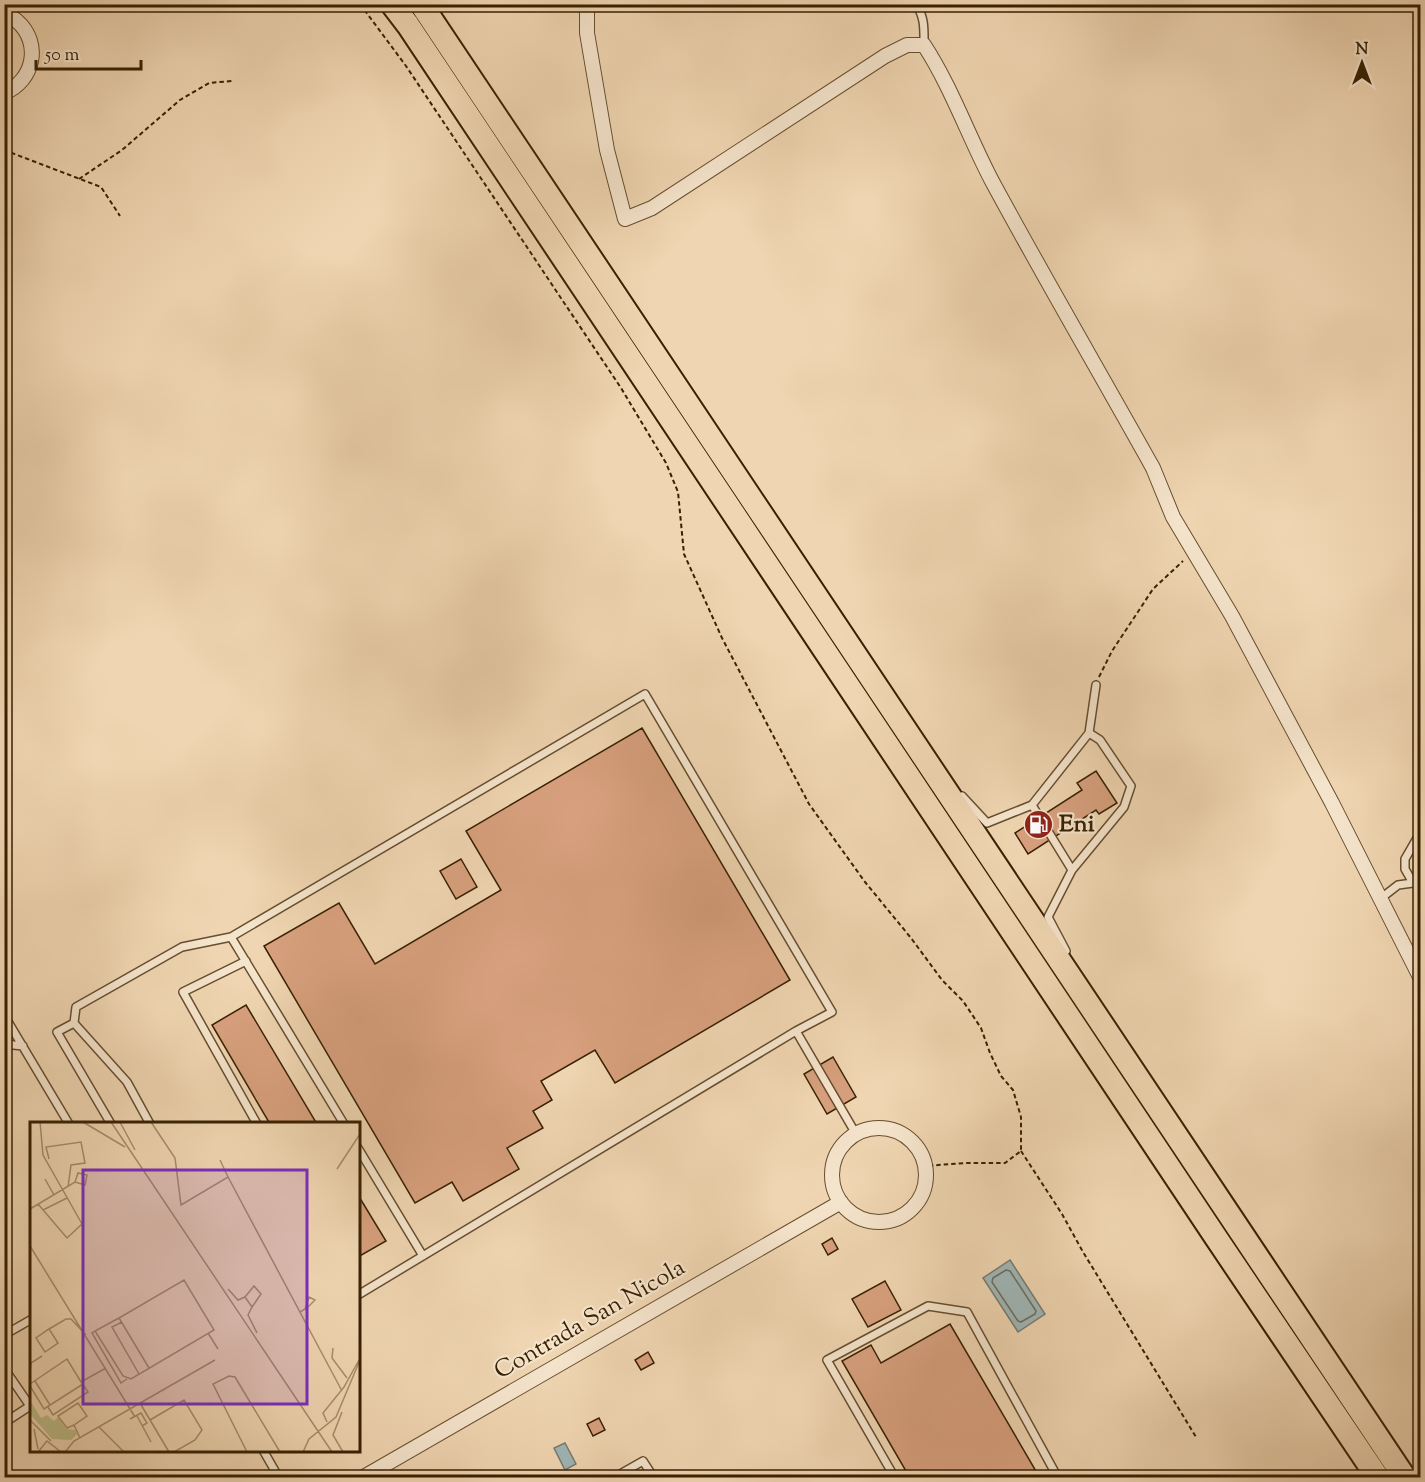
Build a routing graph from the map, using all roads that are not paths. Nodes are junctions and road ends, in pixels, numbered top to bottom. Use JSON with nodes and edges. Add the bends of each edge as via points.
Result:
{"nodes":[{"id":1,"x":392,"y":4,"type":"edge"},
{"id":2,"x":421,"y":4,"type":"edge"},
{"id":3,"x":587,"y":4,"type":"edge"},
{"id":4,"x":916,"y":4,"type":"edge"},
{"id":5,"x":4,"y":14,"type":"edge"},
{"id":6,"x":924,"y":45,"type":"junction"},
{"id":7,"x":4,"y":93,"type":"edge"},
{"id":8,"x":1096,"y":685,"type":"road end"},
{"id":9,"x":1089,"y":733,"type":"junction"},
{"id":10,"x":922,"y":754,"type":"junction"},
{"id":11,"x":1032,"y":805,"type":"junction"},
{"id":12,"x":1420,"y":833,"type":"edge"},
{"id":13,"x":1072,"y":870,"type":"junction"},
{"id":14,"x":1420,"y":879,"type":"edge"},
{"id":15,"x":1413,"y":883,"type":"junction"},
{"id":16,"x":1380,"y":898,"type":"junction"},
{"id":17,"x":231,"y":937,"type":"junction"},
{"id":18,"x":1070,"y":958,"type":"dead end"},
{"id":19,"x":246,"y":961,"type":"junction"},
{"id":20,"x":1075,"y":969,"type":"dead end"},
{"id":21,"x":1420,"y":978,"type":"edge"},
{"id":22,"x":4,"y":1015,"type":"edge"},
{"id":23,"x":74,"y":1023,"type":"junction"},
{"id":24,"x":796,"y":1031,"type":"junction"},
{"id":25,"x":1107,"y":1031,"type":"junction"},
{"id":26,"x":4,"y":1044,"type":"edge"},
{"id":27,"x":23,"y":1046,"type":"junction"},
{"id":28,"x":68,"y":1122,"type":"edge"},
{"id":29,"x":110,"y":1122,"type":"edge"},
{"id":30,"x":149,"y":1122,"type":"edge"},
{"id":31,"x":256,"y":1122,"type":"edge"},
{"id":32,"x":343,"y":1122,"type":"edge"},
{"id":33,"x":856,"y":1134,"type":"junction"},
{"id":34,"x":360,"y":1151,"type":"edge"},
{"id":35,"x":841,"y":1202,"type":"junction"},
{"id":36,"x":423,"y":1256,"type":"junction"},
{"id":37,"x":360,"y":1294,"type":"edge"},
{"id":38,"x":30,"y":1320,"type":"edge"},
{"id":39,"x":4,"y":1335,"type":"edge"},
{"id":40,"x":4,"y":1368,"type":"edge"},
{"id":41,"x":4,"y":1422,"type":"edge"},
{"id":42,"x":264,"y":1452,"type":"edge"},
{"id":43,"x":363,"y":1477,"type":"edge"},
{"id":44,"x":279,"y":1478,"type":"edge"},
{"id":45,"x":614,"y":1478,"type":"edge"},
{"id":46,"x":654,"y":1478,"type":"edge"},
{"id":47,"x":895,"y":1478,"type":"edge"},
{"id":48,"x":1058,"y":1478,"type":"edge"},
{"id":49,"x":1378,"y":1478,"type":"edge"},
{"id":50,"x":1405,"y":1478,"type":"edge"}],
"edges":[{"from":1,"to":49,"type":"highway"},
{"from":2,"to":10,"type":"highway"},
{"from":3,"to":6,"type":"street","via":[[587,33],[607,150],[626,219],[652,208],[885,56],[907,45]]},
{"from":4,"to":6,"type":"lane","via":[[922,14]]},
{"from":5,"to":7,"type":"street","via":[[26,32],[32,57],[22,82]]},
{"from":6,"to":16,"type":"street","via":[[992,180],[1153,468],[1173,517],[1232,616]]},
{"from":8,"to":9,"type":"lane"},
{"from":9,"to":11,"type":"lane"},
{"from":9,"to":13,"type":"lane","via":[[1100,740],[1131,786],[1124,807]]},
{"from":10,"to":11,"type":"lane","via":[[987,823]]},
{"from":10,"to":25,"type":"highway"},
{"from":11,"to":13,"type":"lane"},
{"from":12,"to":15,"type":"lane","via":[[1405,859],[1405,869]]},
{"from":13,"to":18,"type":"lane","via":[[1048,917]]},
{"from":14,"to":15,"type":"lane"},
{"from":15,"to":16,"type":"lane","via":[[1398,885]]},
{"from":16,"to":21,"type":"street"},
{"from":17,"to":19,"type":"lane"},
{"from":17,"to":23,"type":"lane","via":[[182,947],[76,1007]]},
{"from":17,"to":24,"type":"lane","via":[[645,694],[832,1012]]},
{"from":19,"to":31,"type":"lane","via":[[183,992]]},
{"from":19,"to":32,"type":"lane"},
{"from":20,"to":25,"type":"lane"},
{"from":22,"to":27,"type":"lane"},
{"from":23,"to":29,"type":"lane","via":[[57,1032]]},
{"from":23,"to":30,"type":"lane","via":[[127,1082]]},
{"from":24,"to":33,"type":"lane"},
{"from":24,"to":36,"type":"lane"},
{"from":25,"to":50,"type":"highway"},
{"from":26,"to":27,"type":"lane"},
{"from":27,"to":28,"type":"lane"},
{"from":33,"to":35,"type":"street","via":[[840,1149],[832,1170],[835,1192]]},
{"from":33,"to":35,"type":"street","via":[[878,1128],[909,1138],[922,1156],[926,1180],[915,1206],[891,1220],[862,1219]]},
{"from":34,"to":36,"type":"lane"},
{"from":35,"to":43,"type":"street","name":"Contrada San Nicola"},
{"from":36,"to":37,"type":"lane"},
{"from":38,"to":39,"type":"lane"},
{"from":40,"to":41,"type":"lane","via":[[30,1406]]},
{"from":42,"to":44,"type":"lane"},
{"from":45,"to":46,"type":"lane","via":[[643,1461]]},
{"from":47,"to":48,"type":"lane","via":[[827,1360],[928,1306],[967,1312]]}]}
